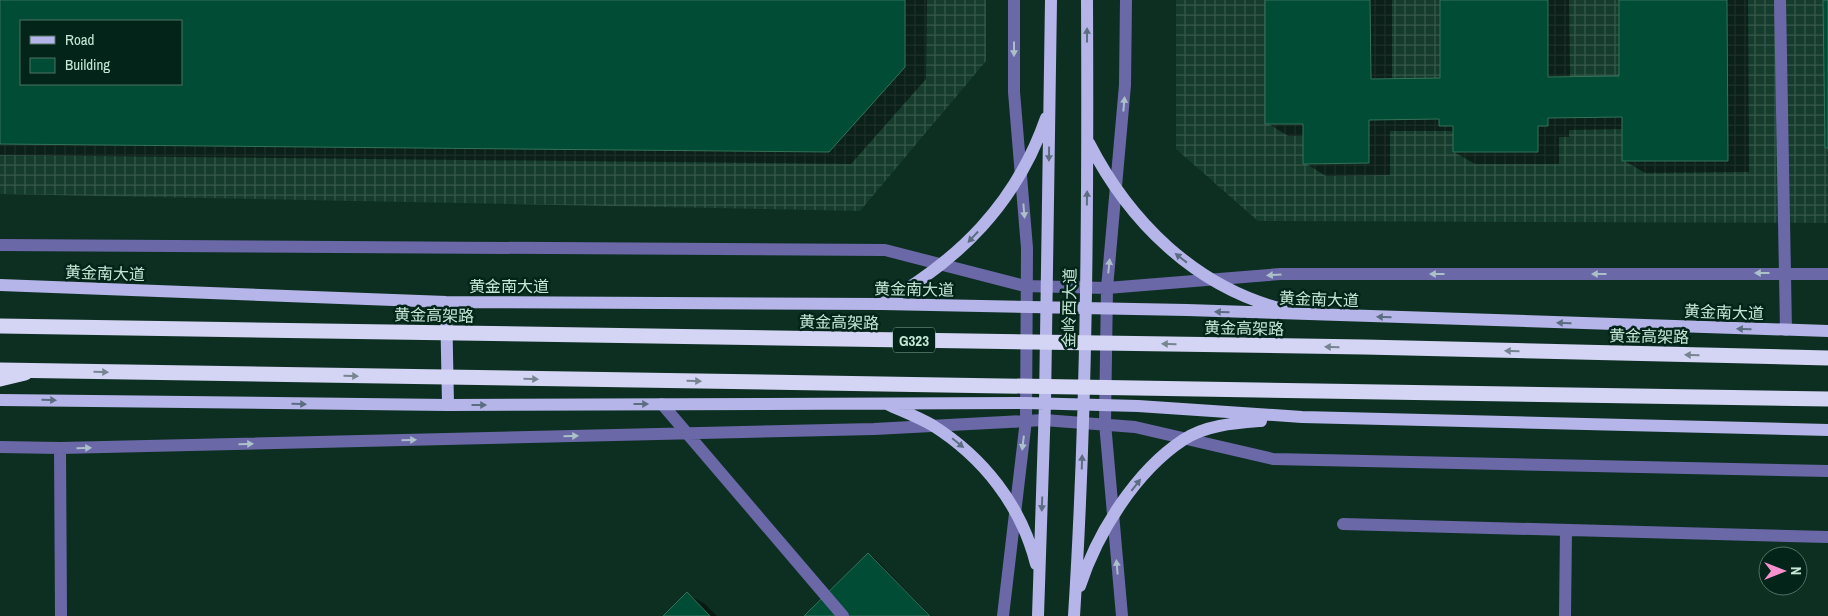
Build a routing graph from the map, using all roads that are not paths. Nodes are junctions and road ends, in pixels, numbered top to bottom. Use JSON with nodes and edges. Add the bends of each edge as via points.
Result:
{"nodes":[{"id":1,"x":1014,"y":0,"type":"edge"},
{"id":2,"x":1050,"y":0,"type":"edge"},
{"id":3,"x":1087,"y":0,"type":"edge"},
{"id":4,"x":1126,"y":0,"type":"edge"},
{"id":5,"x":1780,"y":0,"type":"edge"},
{"id":6,"x":1050,"y":106,"type":"junction"},
{"id":7,"x":1088,"y":141,"type":"junction"},
{"id":8,"x":1021,"y":174,"type":"junction"},
{"id":9,"x":1116,"y":190,"type":"junction"},
{"id":10,"x":0,"y":245,"type":"edge"},
{"id":11,"x":943,"y":265,"type":"junction"},
{"id":12,"x":1786,"y":273,"type":"junction"},
{"id":13,"x":1828,"y":274,"type":"edge"},
{"id":14,"x":1212,"y":280,"type":"junction"},
{"id":15,"x":0,"y":285,"type":"edge"},
{"id":16,"x":1025,"y":286,"type":"junction"},
{"id":17,"x":1046,"y":287,"type":"junction"},
{"id":18,"x":1086,"y":288,"type":"junction"},
{"id":19,"x":1106,"y":288,"type":"junction"},
{"id":20,"x":446,"y":302,"type":"junction"},
{"id":21,"x":882,"y":304,"type":"junction"},
{"id":22,"x":1045,"y":307,"type":"junction"},
{"id":23,"x":1026,"y":308,"type":"junction"},
{"id":24,"x":1086,"y":308,"type":"junction"},
{"id":25,"x":1106,"y":310,"type":"junction"},
{"id":26,"x":1304,"y":315,"type":"junction"},
{"id":27,"x":0,"y":321,"type":"edge"},
{"id":28,"x":0,"y":326,"type":"edge"},
{"id":29,"x":35,"y":326,"type":"junction"},
{"id":30,"x":1786,"y":330,"type":"junction"},
{"id":31,"x":1828,"y":330,"type":"edge"},
{"id":32,"x":1828,"y":358,"type":"edge"},
{"id":33,"x":0,"y":370,"type":"edge"},
{"id":34,"x":34,"y":371,"type":"junction"},
{"id":35,"x":0,"y":379,"type":"edge"},
{"id":36,"x":1828,"y":399,"type":"edge"},
{"id":37,"x":0,"y":400,"type":"edge"},
{"id":38,"x":885,"y":403,"type":"junction"},
{"id":39,"x":1026,"y":403,"type":"junction"},
{"id":40,"x":1045,"y":403,"type":"junction"},
{"id":41,"x":662,"y":404,"type":"junction"},
{"id":42,"x":1083,"y":404,"type":"junction"},
{"id":43,"x":1105,"y":405,"type":"junction"},
{"id":44,"x":448,"y":406,"type":"junction"},
{"id":45,"x":1302,"y":418,"type":"junction"},
{"id":46,"x":1026,"y":420,"type":"junction"},
{"id":47,"x":1044,"y":420,"type":"junction"},
{"id":48,"x":1083,"y":422,"type":"junction"},
{"id":49,"x":1104,"y":424,"type":"junction"},
{"id":50,"x":932,"y":425,"type":"junction"},
{"id":51,"x":1828,"y":430,"type":"edge"},
{"id":52,"x":1184,"y":439,"type":"junction"},
{"id":53,"x":0,"y":447,"type":"edge"},
{"id":54,"x":60,"y":448,"type":"junction"},
{"id":55,"x":1828,"y":471,"type":"edge"},
{"id":56,"x":1015,"y":512,"type":"junction"},
{"id":57,"x":1113,"y":517,"type":"junction"},
{"id":58,"x":1343,"y":524,"type":"dead end"},
{"id":59,"x":1566,"y":530,"type":"junction"},
{"id":60,"x":1828,"y":537,"type":"edge"},
{"id":61,"x":1039,"y":578,"type":"junction"},
{"id":62,"x":1074,"y":610,"type":"edge"},
{"id":63,"x":61,"y":616,"type":"edge"},
{"id":64,"x":843,"y":616,"type":"edge"},
{"id":65,"x":1003,"y":616,"type":"edge"},
{"id":66,"x":1038,"y":616,"type":"edge"},
{"id":67,"x":1122,"y":616,"type":"edge"},
{"id":68,"x":1565,"y":616,"type":"edge"}],
"edges":[{"from":1,"to":8,"type":"street","one_way":true,"via":[[1014,92]]},
{"from":2,"to":6,"type":"main road","name":"金岭西大道"},
{"from":7,"to":3,"type":"main road","name":"金岭西大道","one_way":true},
{"from":9,"to":4,"type":"street","one_way":true,"via":[[1125,86]]},
{"from":5,"to":12,"type":"street"},
{"from":6,"to":8,"type":"main road"},
{"from":6,"to":17,"type":"main road","name":"金岭西大道","one_way":true},
{"from":7,"to":9,"type":"main road"},
{"from":18,"to":7,"type":"main road","name":"金岭西大道","one_way":true},
{"from":8,"to":11,"type":"main road","one_way":true,"via":[[989,220]]},
{"from":8,"to":16,"type":"street","one_way":true,"via":[[1027,248]]},
{"from":14,"to":9,"type":"main road","one_way":true,"via":[[1165,246]]},
{"from":19,"to":9,"type":"street","one_way":true},
{"from":10,"to":11,"type":"street","via":[[885,250]]},
{"from":11,"to":16,"type":"street"},
{"from":11,"to":21,"type":"main road"},
{"from":12,"to":13,"type":"street"},
{"from":12,"to":14,"type":"street","one_way":true,"via":[[1280,274]]},
{"from":12,"to":30,"type":"street"},
{"from":14,"to":19,"type":"street"},
{"from":14,"to":26,"type":"main road","via":[[1259,302]]},
{"from":15,"to":20,"type":"main road","name":"黄金南大道"},
{"from":16,"to":17,"type":"street"},
{"from":16,"to":23,"type":"street"},
{"from":17,"to":18,"type":"street"},
{"from":17,"to":22,"type":"main road","name":"金岭西大道"},
{"from":18,"to":19,"type":"street"},
{"from":18,"to":24,"type":"main road","name":"金岭西大道"},
{"from":19,"to":25,"type":"street"},
{"from":20,"to":21,"type":"main road","name":"黄金南大道"},
{"from":20,"to":44,"type":"main road"},
{"from":21,"to":23,"type":"main road","name":"黄金南大道"},
{"from":22,"to":23,"type":"main road","name":"黄金南大道"},
{"from":22,"to":24,"type":"main road","name":"黄金南大道"},
{"from":22,"to":40,"type":"main road","name":"金岭西大道"},
{"from":23,"to":39,"type":"street"},
{"from":24,"to":25,"type":"main road","name":"黄金南大道"},
{"from":24,"to":42,"type":"main road","name":"金岭西大道"},
{"from":26,"to":25,"type":"main road","name":"黄金南大道","one_way":true},
{"from":25,"to":43,"type":"street"},
{"from":30,"to":26,"type":"main road","name":"黄金南大道","one_way":true},
{"from":27,"to":29,"type":"highway","bridge":true},
{"from":28,"to":29,"type":"highway","name":"黄金高架路","number":"G323","bridge":true},
{"from":32,"to":29,"type":"highway","name":"黄金高架路","number":"G323","one_way":true,"bridge":true},
{"from":30,"to":31,"type":"main road","name":"黄金南大道"},
{"from":33,"to":34,"type":"highway","bridge":true},
{"from":34,"to":35,"type":"highway","bridge":true},
{"from":34,"to":36,"type":"highway","one_way":true,"bridge":true},
{"from":37,"to":44,"type":"main road","one_way":true},
{"from":38,"to":39,"type":"main road"},
{"from":38,"to":41,"type":"main road"},
{"from":38,"to":50,"type":"main road"},
{"from":39,"to":40,"type":"main road"},
{"from":39,"to":46,"type":"street"},
{"from":40,"to":42,"type":"main road"},
{"from":40,"to":47,"type":"main road","name":"金岭西大道"},
{"from":44,"to":41,"type":"main road","one_way":true},
{"from":41,"to":64,"type":"street"},
{"from":42,"to":43,"type":"main road"},
{"from":42,"to":48,"type":"main road","name":"金岭西大道"},
{"from":43,"to":45,"type":"main road"},
{"from":43,"to":49,"type":"street"},
{"from":45,"to":51,"type":"main road"},
{"from":45,"to":52,"type":"main road","via":[[1225,424]]},
{"from":46,"to":47,"type":"street"},
{"from":46,"to":50,"type":"street"},
{"from":46,"to":56,"type":"street","one_way":true},
{"from":47,"to":48,"type":"street"},
{"from":47,"to":61,"type":"main road","name":"金岭西大道","one_way":true},
{"from":48,"to":49,"type":"street"},
{"from":62,"to":48,"type":"main road","name":"金岭西大道","one_way":true},
{"from":49,"to":52,"type":"street","via":[[1135,427]]},
{"from":49,"to":57,"type":"street"},
{"from":54,"to":50,"type":"street","one_way":true},
{"from":50,"to":56,"type":"main road","one_way":true,"via":[[979,462]]},
{"from":52,"to":55,"type":"street","via":[[1274,459]]},
{"from":57,"to":52,"type":"main road","one_way":true,"via":[[1141,478]]},
{"from":53,"to":54,"type":"street"},
{"from":54,"to":63,"type":"street"},
{"from":56,"to":61,"type":"main road","via":[[1033,552]]},
{"from":56,"to":65,"type":"street"},
{"from":57,"to":62,"type":"main road","via":[[1085,570]]},
{"from":67,"to":57,"type":"street","one_way":true},
{"from":58,"to":59,"type":"street"},
{"from":59,"to":60,"type":"street"},
{"from":59,"to":68,"type":"street"},
{"from":61,"to":66,"type":"main road","name":"金岭西大道"}]}
